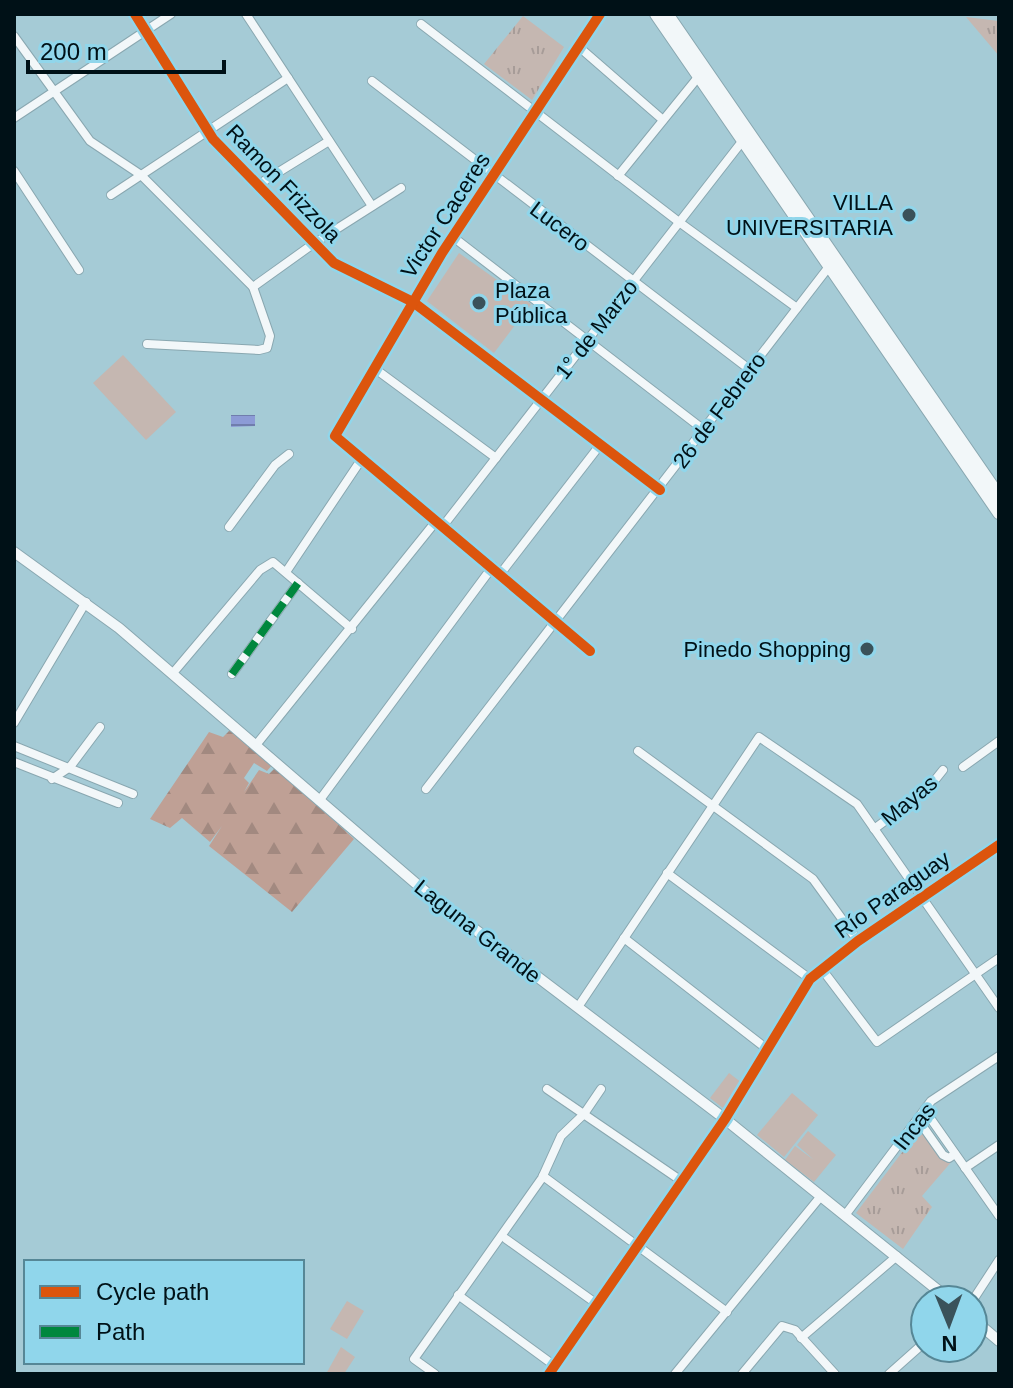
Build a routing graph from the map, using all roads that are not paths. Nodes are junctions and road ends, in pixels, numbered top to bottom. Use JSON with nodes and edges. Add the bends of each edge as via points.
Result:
{"nodes":[{"id":1,"x":135,"y":14,"type":"edge"},
{"id":2,"x":171,"y":14,"type":"edge"},
{"id":3,"x":246,"y":14,"type":"edge"},
{"id":4,"x":600,"y":14,"type":"edge"},
{"id":5,"x":656,"y":14,"type":"edge"},
{"id":6,"x":667,"y":14,"type":"edge"},
{"id":7,"x":421,"y":24,"type":"dead end"},
{"id":8,"x":145,"y":31,"type":"junction"},
{"id":9,"x":14,"y":36,"type":"edge"},
{"id":10,"x":579,"y":47,"type":"junction"},
{"id":11,"x":699,"y":76,"type":"junction"},
{"id":12,"x":288,"y":78,"type":"junction"},
{"id":13,"x":372,"y":81,"type":"dead end"},
{"id":14,"x":54,"y":91,"type":"junction"},
{"id":15,"x":536,"y":111,"type":"junction"},
{"id":16,"x":14,"y":118,"type":"edge"},
{"id":17,"x":663,"y":120,"type":"junction"},
{"id":18,"x":207,"y":131,"type":"junction"},
{"id":19,"x":747,"y":137,"type":"junction"},
{"id":20,"x":329,"y":141,"type":"junction"},
{"id":21,"x":14,"y":171,"type":"edge"},
{"id":22,"x":141,"y":175,"type":"junction"},
{"id":23,"x":494,"y":175,"type":"junction"},
{"id":24,"x":618,"y":176,"type":"junction"},
{"id":25,"x":256,"y":186,"type":"junction"},
{"id":26,"x":401,"y":188,"type":"dead end"},
{"id":27,"x":111,"y":195,"type":"dead end"},
{"id":28,"x":372,"y":206,"type":"junction"},
{"id":29,"x":679,"y":222,"type":"junction"},
{"id":30,"x":453,"y":237,"type":"junction"},
{"id":31,"x":313,"y":244,"type":"junction"},
{"id":32,"x":836,"y":258,"type":"junction"},
{"id":33,"x":827,"y":268,"type":"junction"},
{"id":34,"x":79,"y":270,"type":"dead end"},
{"id":35,"x":633,"y":282,"type":"junction"},
{"id":36,"x":253,"y":287,"type":"junction"},
{"id":37,"x":413,"y":302,"type":"junction"},
{"id":38,"x":797,"y":308,"type":"junction"},
{"id":39,"x":589,"y":339,"type":"junction"},
{"id":40,"x":147,"y":344,"type":"dead end"},
{"id":41,"x":374,"y":368,"type":"junction"},
{"id":42,"x":749,"y":369,"type":"junction"},
{"id":43,"x":541,"y":400,"type":"junction"},
{"id":44,"x":704,"y":430,"type":"junction"},
{"id":45,"x":600,"y":445,"type":"junction"},
{"id":46,"x":289,"y":454,"type":"dead end"},
{"id":47,"x":496,"y":458,"type":"junction"},
{"id":48,"x":361,"y":460,"type":"junction"},
{"id":49,"x":660,"y":490,"type":"junction"},
{"id":50,"x":999,"y":496,"type":"edge"},
{"id":51,"x":999,"y":515,"type":"edge"},
{"id":52,"x":440,"y":523,"type":"junction"},
{"id":53,"x":229,"y":527,"type":"dead end"},
{"id":54,"x":15,"y":554,"type":"edge"},
{"id":55,"x":493,"y":566,"type":"junction"},
{"id":56,"x":286,"y":572,"type":"junction"},
{"id":57,"x":501,"y":573,"type":"junction"},
{"id":58,"x":298,"y":583,"type":"junction"},
{"id":59,"x":86,"y":602,"type":"junction"},
{"id":60,"x":557,"y":620,"type":"junction"},
{"id":61,"x":352,"y":629,"type":"junction"},
{"id":62,"x":590,"y":651,"type":"dead end"},
{"id":63,"x":173,"y":673,"type":"junction"},
{"id":64,"x":232,"y":674,"type":"dead end"},
{"id":65,"x":14,"y":723,"type":"edge"},
{"id":66,"x":100,"y":727,"type":"dead end"},
{"id":67,"x":999,"y":741,"type":"edge"},
{"id":68,"x":256,"y":745,"type":"junction"},
{"id":69,"x":14,"y":746,"type":"edge"},
{"id":70,"x":638,"y":751,"type":"dead end"},
{"id":71,"x":14,"y":762,"type":"edge"},
{"id":72,"x":70,"y":767,"type":"junction"},
{"id":73,"x":963,"y":767,"type":"dead end"},
{"id":74,"x":943,"y":770,"type":"dead end"},
{"id":75,"x":52,"y":779,"type":"junction"},
{"id":76,"x":426,"y":789,"type":"dead end"},
{"id":77,"x":133,"y":794,"type":"dead end"},
{"id":78,"x":319,"y":801,"type":"junction"},
{"id":79,"x":118,"y":803,"type":"dead end"},
{"id":80,"x":711,"y":805,"type":"junction"},
{"id":81,"x":874,"y":829,"type":"junction"},
{"id":82,"x":999,"y":845,"type":"edge"},
{"id":83,"x":667,"y":873,"type":"junction"},
{"id":84,"x":923,"y":896,"type":"junction"},
{"id":85,"x":624,"y":938,"type":"junction"},
{"id":86,"x":858,"y":941,"type":"junction"},
{"id":87,"x":999,"y":958,"type":"edge"},
{"id":88,"x":821,"y":968,"type":"junction"},
{"id":89,"x":976,"y":974,"type":"junction"},
{"id":90,"x":810,"y":979,"type":"junction"},
{"id":91,"x":578,"y":1007,"type":"junction"},
{"id":92,"x":999,"y":1008,"type":"edge"},
{"id":93,"x":767,"y":1049,"type":"junction"},
{"id":94,"x":999,"y":1056,"type":"edge"},
{"id":95,"x":547,"y":1089,"type":"dead end"},
{"id":96,"x":601,"y":1089,"type":"dead end"},
{"id":97,"x":926,"y":1112,"type":"junction"},
{"id":98,"x":584,"y":1114,"type":"junction"},
{"id":99,"x":725,"y":1119,"type":"junction"},
{"id":100,"x":919,"y":1121,"type":"junction"},
{"id":101,"x":999,"y":1145,"type":"edge"},
{"id":102,"x":955,"y":1154,"type":"junction"},
{"id":103,"x":965,"y":1168,"type":"junction"},
{"id":104,"x":543,"y":1176,"type":"junction"},
{"id":105,"x":683,"y":1182,"type":"junction"},
{"id":106,"x":821,"y":1196,"type":"junction"},
{"id":107,"x":846,"y":1214,"type":"junction"},
{"id":108,"x":999,"y":1216,"type":"edge"},
{"id":109,"x":506,"y":1239,"type":"dead end"},
{"id":110,"x":638,"y":1244,"type":"junction"},
{"id":111,"x":897,"y":1256,"type":"junction"},
{"id":112,"x":999,"y":1260,"type":"edge"},
{"id":113,"x":931,"y":1284,"type":"edge"},
{"id":114,"x":983,"y":1284,"type":"edge"},
{"id":115,"x":458,"y":1295,"type":"junction"},
{"id":116,"x":597,"y":1304,"type":"junction"},
{"id":117,"x":727,"y":1312,"type":"junction"},
{"id":118,"x":801,"y":1338,"type":"junction"},
{"id":119,"x":909,"y":1356,"type":"edge"},
{"id":120,"x":555,"y":1366,"type":"junction"},
{"id":121,"x":435,"y":1374,"type":"edge"},
{"id":122,"x":549,"y":1374,"type":"edge"},
{"id":123,"x":675,"y":1374,"type":"edge"},
{"id":124,"x":742,"y":1374,"type":"edge"},
{"id":125,"x":835,"y":1374,"type":"edge"},
{"id":126,"x":889,"y":1374,"type":"edge"}],
"edges":[{"from":1,"to":8,"type":"street","name":"Ramon Frizzola"},
{"from":2,"to":8,"type":"street"},
{"from":3,"to":12,"type":"street"},
{"from":4,"to":10,"type":"street","name":"Victor Caceres"},
{"from":5,"to":11,"type":"highway"},
{"from":6,"to":19,"type":"highway"},
{"from":7,"to":15,"type":"street"},
{"from":8,"to":14,"type":"street"},
{"from":8,"to":18,"type":"street","name":"Ramon Frizzola"},
{"from":9,"to":14,"type":"street"},
{"from":10,"to":15,"type":"street","name":"Victor Caceres"},
{"from":10,"to":17,"type":"street"},
{"from":11,"to":17,"type":"street"},
{"from":11,"to":19,"type":"highway"},
{"from":12,"to":18,"type":"street"},
{"from":12,"to":20,"type":"street"},
{"from":13,"to":23,"type":"street","name":"Lucero"},
{"from":14,"to":16,"type":"street"},
{"from":14,"to":22,"type":"street","via":[[95,146]]},
{"from":15,"to":23,"type":"street","name":"Victor Caceres"},
{"from":15,"to":24,"type":"street"},
{"from":17,"to":24,"type":"street"},
{"from":18,"to":22,"type":"street"},
{"from":18,"to":25,"type":"street","name":"Ramon Frizzola"},
{"from":19,"to":29,"type":"street","name":"1° de Marzo"},
{"from":19,"to":32,"type":"highway"},
{"from":19,"to":33,"type":"highway"},
{"from":20,"to":25,"type":"street"},
{"from":20,"to":28,"type":"street"},
{"from":21,"to":34,"type":"street"},
{"from":22,"to":27,"type":"street"},
{"from":22,"to":36,"type":"street"},
{"from":23,"to":30,"type":"street","name":"Victor Caceres"},
{"from":23,"to":35,"type":"street","name":"Lucero"},
{"from":24,"to":29,"type":"street"},
{"from":25,"to":31,"type":"street","name":"Ramon Frizzola"},
{"from":26,"to":28,"type":"street"},
{"from":28,"to":31,"type":"street"},
{"from":29,"to":35,"type":"street","name":"1° de Marzo"},
{"from":29,"to":38,"type":"street"},
{"from":30,"to":37,"type":"street","name":"Victor Caceres"},
{"from":30,"to":39,"type":"street"},
{"from":31,"to":36,"type":"street"},
{"from":31,"to":37,"type":"street","name":"Ramon Frizzola","via":[[356,277]]},
{"from":32,"to":33,"type":"street","name":"26 de Febrero"},
{"from":32,"to":50,"type":"highway"},
{"from":33,"to":38,"type":"street","name":"26 de Febrero"},
{"from":33,"to":51,"type":"highway"},
{"from":35,"to":39,"type":"street","name":"1° de Marzo"},
{"from":35,"to":42,"type":"street","name":"Lucero"},
{"from":36,"to":40,"type":"street","via":[[270,336],[267,348]]},
{"from":37,"to":41,"type":"street","name":"Victor Caceres"},
{"from":37,"to":43,"type":"street","name":"Ramon Frizzola"},
{"from":38,"to":42,"type":"street","name":"26 de Febrero"},
{"from":39,"to":43,"type":"street","name":"1° de Marzo"},
{"from":39,"to":44,"type":"street"},
{"from":41,"to":47,"type":"street"},
{"from":41,"to":48,"type":"street","name":"Victor Caceres","via":[[336,432],[338,442]]},
{"from":42,"to":44,"type":"street","name":"26 de Febrero"},
{"from":43,"to":45,"type":"street","name":"Ramon Frizzola"},
{"from":43,"to":47,"type":"street","name":"1° de Marzo"},
{"from":44,"to":49,"type":"street","name":"26 de Febrero"},
{"from":45,"to":49,"type":"street","name":"Ramon Frizzola"},
{"from":45,"to":57,"type":"street"},
{"from":46,"to":53,"type":"street"},
{"from":47,"to":52,"type":"street","name":"1° de Marzo"},
{"from":48,"to":52,"type":"street"},
{"from":48,"to":56,"type":"street"},
{"from":49,"to":60,"type":"street","name":"26 de Febrero"},
{"from":52,"to":55,"type":"street"},
{"from":52,"to":61,"type":"street","name":"1° de Marzo","via":[[409,550]]},
{"from":54,"to":59,"type":"main road","name":"Laguna Grande"},
{"from":55,"to":57,"type":"street"},
{"from":55,"to":78,"type":"street"},
{"from":56,"to":58,"type":"street"},
{"from":56,"to":63,"type":"street","via":[[273,562],[266,565]]},
{"from":57,"to":60,"type":"street"},
{"from":58,"to":61,"type":"street"},
{"from":58,"to":64,"type":"street"},
{"from":59,"to":63,"type":"main road","name":"Laguna Grande"},
{"from":59,"to":65,"type":"street"},
{"from":60,"to":62,"type":"street"},
{"from":60,"to":76,"type":"street","name":"26 de Febrero"},
{"from":61,"to":68,"type":"street","name":"1° de Marzo"},
{"from":63,"to":68,"type":"main road","name":"Laguna Grande"},
{"from":66,"to":72,"type":"street"},
{"from":67,"to":73,"type":"street","name":"Mayas"},
{"from":68,"to":78,"type":"main road","name":"Laguna Grande"},
{"from":69,"to":72,"type":"street"},
{"from":70,"to":80,"type":"street"},
{"from":71,"to":75,"type":"street"},
{"from":72,"to":75,"type":"street"},
{"from":72,"to":77,"type":"street"},
{"from":74,"to":81,"type":"street","name":"Mayas","via":[[927,790]]},
{"from":75,"to":79,"type":"street"},
{"from":78,"to":91,"type":"main road","name":"Laguna Grande","via":[[427,893]]},
{"from":80,"to":81,"type":"street","via":[[759,737],[857,804]]},
{"from":80,"to":83,"type":"street"},
{"from":80,"to":86,"type":"street","via":[[813,879]]},
{"from":81,"to":84,"type":"street"},
{"from":82,"to":84,"type":"street","name":"Río Paraguay"},
{"from":83,"to":85,"type":"street"},
{"from":83,"to":90,"type":"street"},
{"from":84,"to":86,"type":"street","name":"Río Paraguay"},
{"from":84,"to":89,"type":"street"},
{"from":85,"to":91,"type":"street"},
{"from":85,"to":93,"type":"street"},
{"from":86,"to":88,"type":"street","name":"Río Paraguay"},
{"from":87,"to":89,"type":"street"},
{"from":88,"to":89,"type":"street","via":[[873,1040],[881,1041]]},
{"from":88,"to":90,"type":"street","name":"Río Paraguay"},
{"from":89,"to":92,"type":"street"},
{"from":90,"to":93,"type":"street","name":"Río Paraguay"},
{"from":91,"to":99,"type":"main road","name":"Laguna Grande"},
{"from":93,"to":99,"type":"street","name":"Río Paraguay"},
{"from":94,"to":97,"type":"street","name":"Incas","via":[[931,1101]]},
{"from":95,"to":98,"type":"street"},
{"from":96,"to":98,"type":"street"},
{"from":97,"to":100,"type":"street","name":"Incas"},
{"from":97,"to":102,"type":"street"},
{"from":98,"to":104,"type":"street","via":[[561,1136]]},
{"from":98,"to":105,"type":"street"},
{"from":99,"to":105,"type":"street","name":"Río Paraguay"},
{"from":99,"to":106,"type":"main road","name":"Laguna Grande"},
{"from":100,"to":102,"type":"street","via":[[943,1155]]},
{"from":100,"to":107,"type":"street","name":"Incas"},
{"from":101,"to":103,"type":"street"},
{"from":102,"to":103,"type":"street"},
{"from":103,"to":108,"type":"street"},
{"from":104,"to":110,"type":"street"},
{"from":104,"to":115,"type":"street"},
{"from":105,"to":110,"type":"street","name":"Río Paraguay"},
{"from":106,"to":107,"type":"main road","name":"Laguna Grande"},
{"from":106,"to":117,"type":"street"},
{"from":107,"to":111,"type":"main road","name":"Laguna Grande"},
{"from":109,"to":116,"type":"street"},
{"from":110,"to":116,"type":"street","name":"Río Paraguay"},
{"from":110,"to":117,"type":"street"},
{"from":111,"to":113,"type":"main road","name":"Laguna Grande"},
{"from":111,"to":118,"type":"street"},
{"from":112,"to":114,"type":"street"},
{"from":115,"to":120,"type":"street"},
{"from":115,"to":121,"type":"street","via":[[414,1359]]},
{"from":116,"to":120,"type":"street","name":"Río Paraguay"},
{"from":117,"to":123,"type":"street"},
{"from":118,"to":124,"type":"street","via":[[795,1330],[779,1328]]},
{"from":118,"to":125,"type":"street"},
{"from":119,"to":126,"type":"street"},
{"from":120,"to":122,"type":"street","name":"Río Paraguay"}]}
